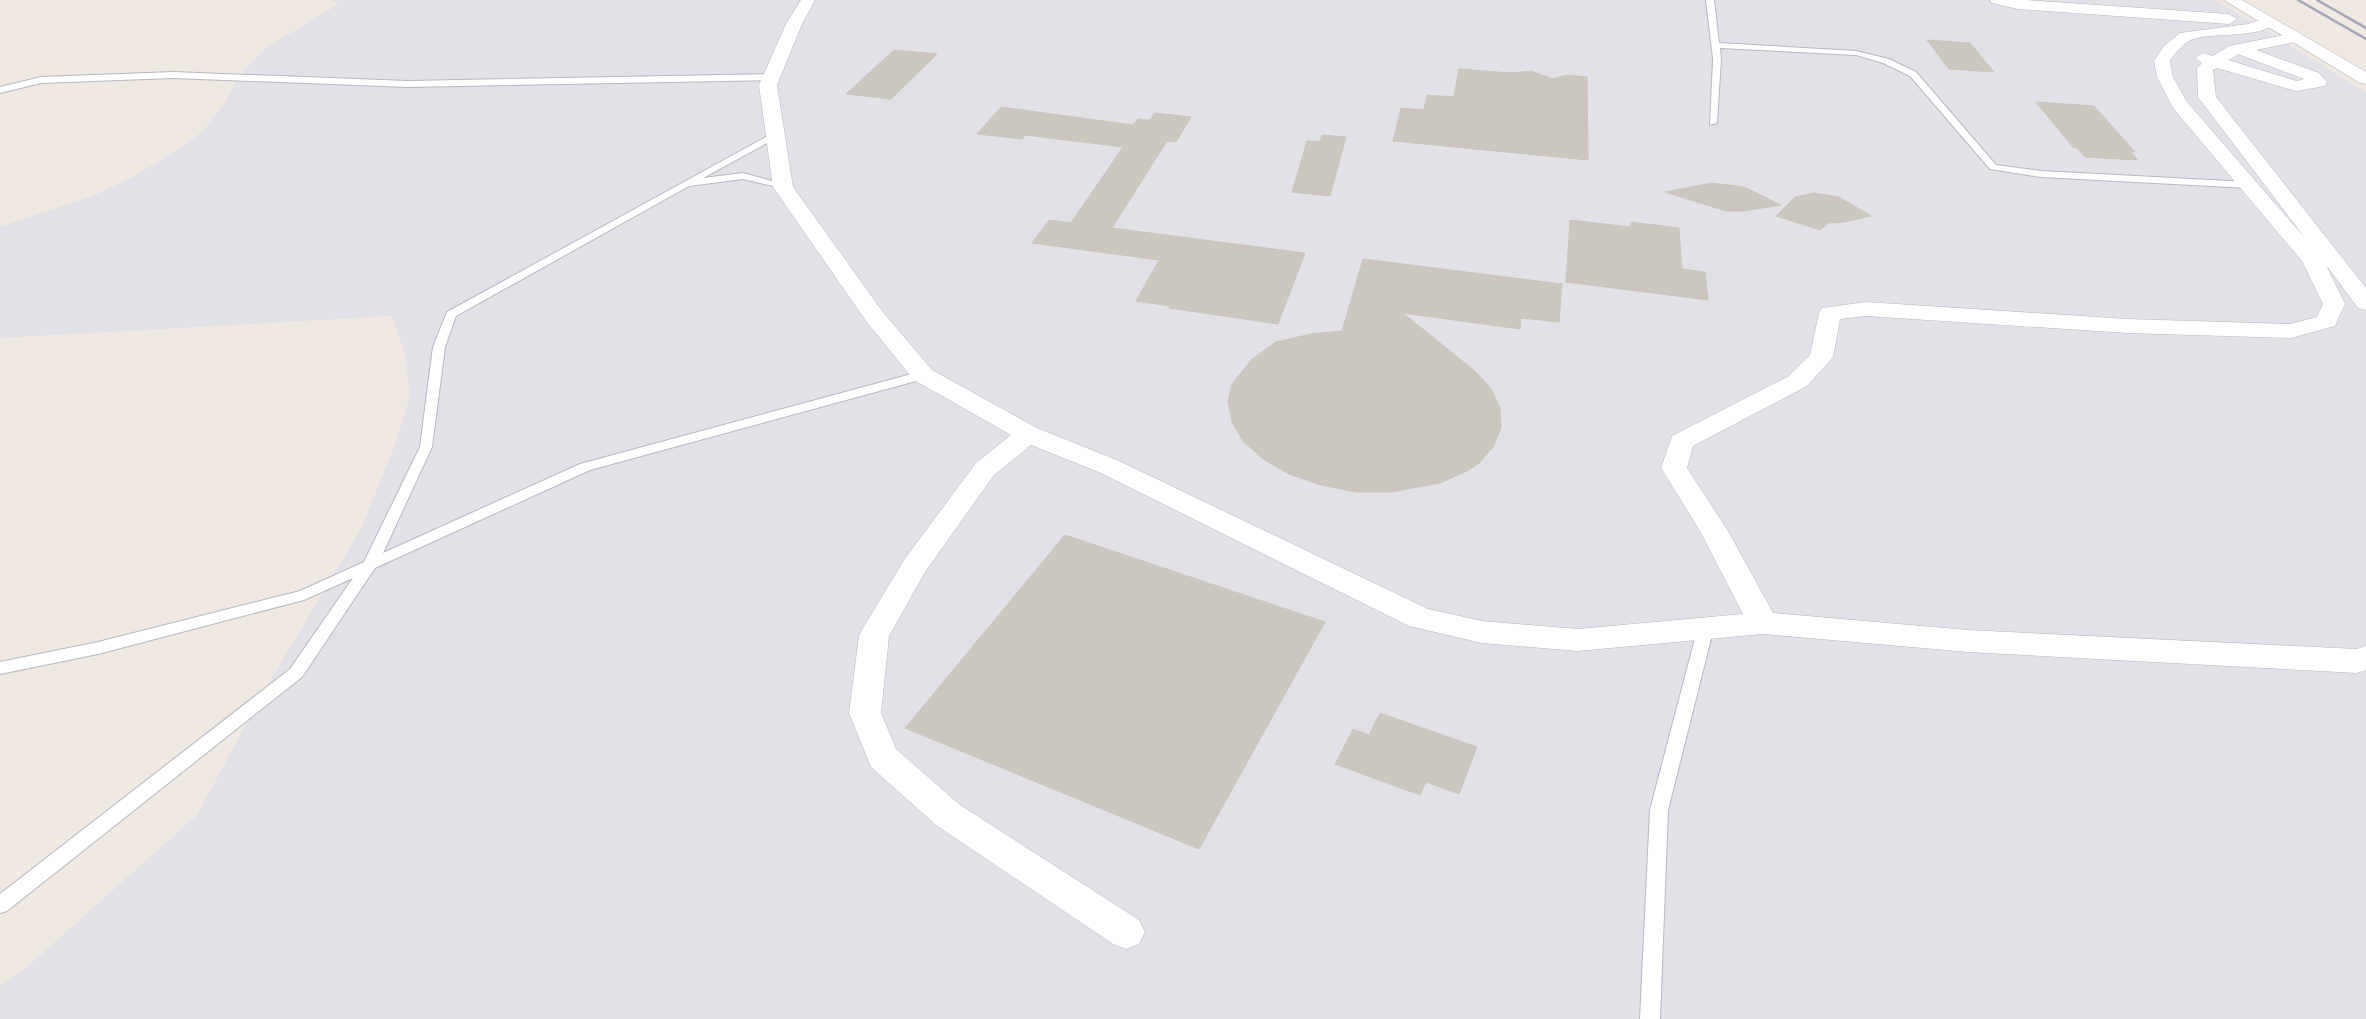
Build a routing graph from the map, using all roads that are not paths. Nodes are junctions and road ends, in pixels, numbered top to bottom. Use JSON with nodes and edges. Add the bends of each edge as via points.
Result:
{"nodes":[{"id":1,"x":808,"y":0,"type":"edge"},
{"id":2,"x":1710,"y":0,"type":"edge"},
{"id":3,"x":1997,"y":0,"type":"edge"},
{"id":4,"x":2231,"y":0,"type":"edge"},
{"id":5,"x":2268,"y":22,"type":"junction"},
{"id":6,"x":2294,"y":38,"type":"junction"},
{"id":7,"x":2178,"y":42,"type":"junction"},
{"id":8,"x":1716,"y":45,"type":"junction"},
{"id":9,"x":2235,"y":48,"type":"junction"},
{"id":10,"x":2214,"y":62,"type":"junction"},
{"id":11,"x":772,"y":76,"type":"junction"},
{"id":12,"x":2366,"y":79,"type":"edge"},
{"id":13,"x":0,"y":90,"type":"edge"},
{"id":14,"x":1713,"y":123,"type":"dead end"},
{"id":15,"x":775,"y":135,"type":"junction"},
{"id":16,"x":687,"y":183,"type":"junction"},
{"id":17,"x":2250,"y":185,"type":"junction"},
{"id":18,"x":782,"y":187,"type":"junction"},
{"id":19,"x":2366,"y":303,"type":"edge"},
{"id":20,"x":923,"y":375,"type":"junction"},
{"id":21,"x":1028,"y":434,"type":"junction"},
{"id":22,"x":369,"y":567,"type":"junction"},
{"id":23,"x":1763,"y":623,"type":"junction"},
{"id":24,"x":1706,"y":627,"type":"junction"},
{"id":25,"x":2366,"y":658,"type":"edge"},
{"id":26,"x":0,"y":668,"type":"edge"},
{"id":27,"x":0,"y":905,"type":"edge"},
{"id":28,"x":1126,"y":932,"type":"dead end"},
{"id":29,"x":1650,"y":1019,"type":"edge"}],
"edges":[{"from":1,"to":11,"type":"street"},
{"from":2,"to":8,"type":"lane"},
{"from":3,"to":5,"type":"street"},
{"from":4,"to":5,"type":"street"},
{"from":5,"to":6,"type":"street"},
{"from":5,"to":7,"type":"street"},
{"from":6,"to":9,"type":"street"},
{"from":6,"to":12,"type":"street"},
{"from":7,"to":9,"type":"street"},
{"from":7,"to":10,"type":"street"},
{"from":7,"to":17,"type":"street","via":[[2162,61],[2165,77],[2179,104]]},
{"from":8,"to":14,"type":"lane"},
{"from":8,"to":17,"type":"lane","via":[[1856,53],[1886,62],[1913,74],[1992,167],[2041,174]]},
{"from":9,"to":10,"type":"street"},
{"from":9,"to":10,"type":"street","via":[[2319,82],[2296,86]]},
{"from":10,"to":19,"type":"street","via":[[2205,68],[2207,97]]},
{"from":11,"to":13,"type":"lane","via":[[408,84],[173,75],[41,80]]},
{"from":11,"to":15,"type":"street","via":[[768,85]]},
{"from":15,"to":16,"type":"lane"},
{"from":15,"to":18,"type":"street"},
{"from":16,"to":18,"type":"lane","via":[[743,176]]},
{"from":16,"to":22,"type":"lane","via":[[450,314],[439,347],[426,447]]},
{"from":17,"to":23,"type":"street","via":[[2312,260],[2334,304],[2326,321],[2291,331],[2128,326],[1866,309],[1830,313],[1821,357],[1798,381],[1681,442],[1674,468],[1714,531]]},
{"from":18,"to":20,"type":"street","via":[[874,316]]},
{"from":20,"to":21,"type":"street"},
{"from":20,"to":22,"type":"lane","via":[[585,467]]},
{"from":21,"to":24,"type":"street","via":[[1110,467],[1420,618],[1482,632],[1578,640]]},
{"from":21,"to":28,"type":"street","via":[[985,469],[914,567],[874,636],[865,713],[883,757],[948,815]]},
{"from":22,"to":26,"type":"lane","via":[[304,595],[98,648]]},
{"from":22,"to":27,"type":"lane","via":[[296,674]]},
{"from":23,"to":24,"type":"street"},
{"from":23,"to":25,"type":"street","via":[[1968,641],[2357,662]]},
{"from":24,"to":29,"type":"lane","via":[[1660,810]]}]}
